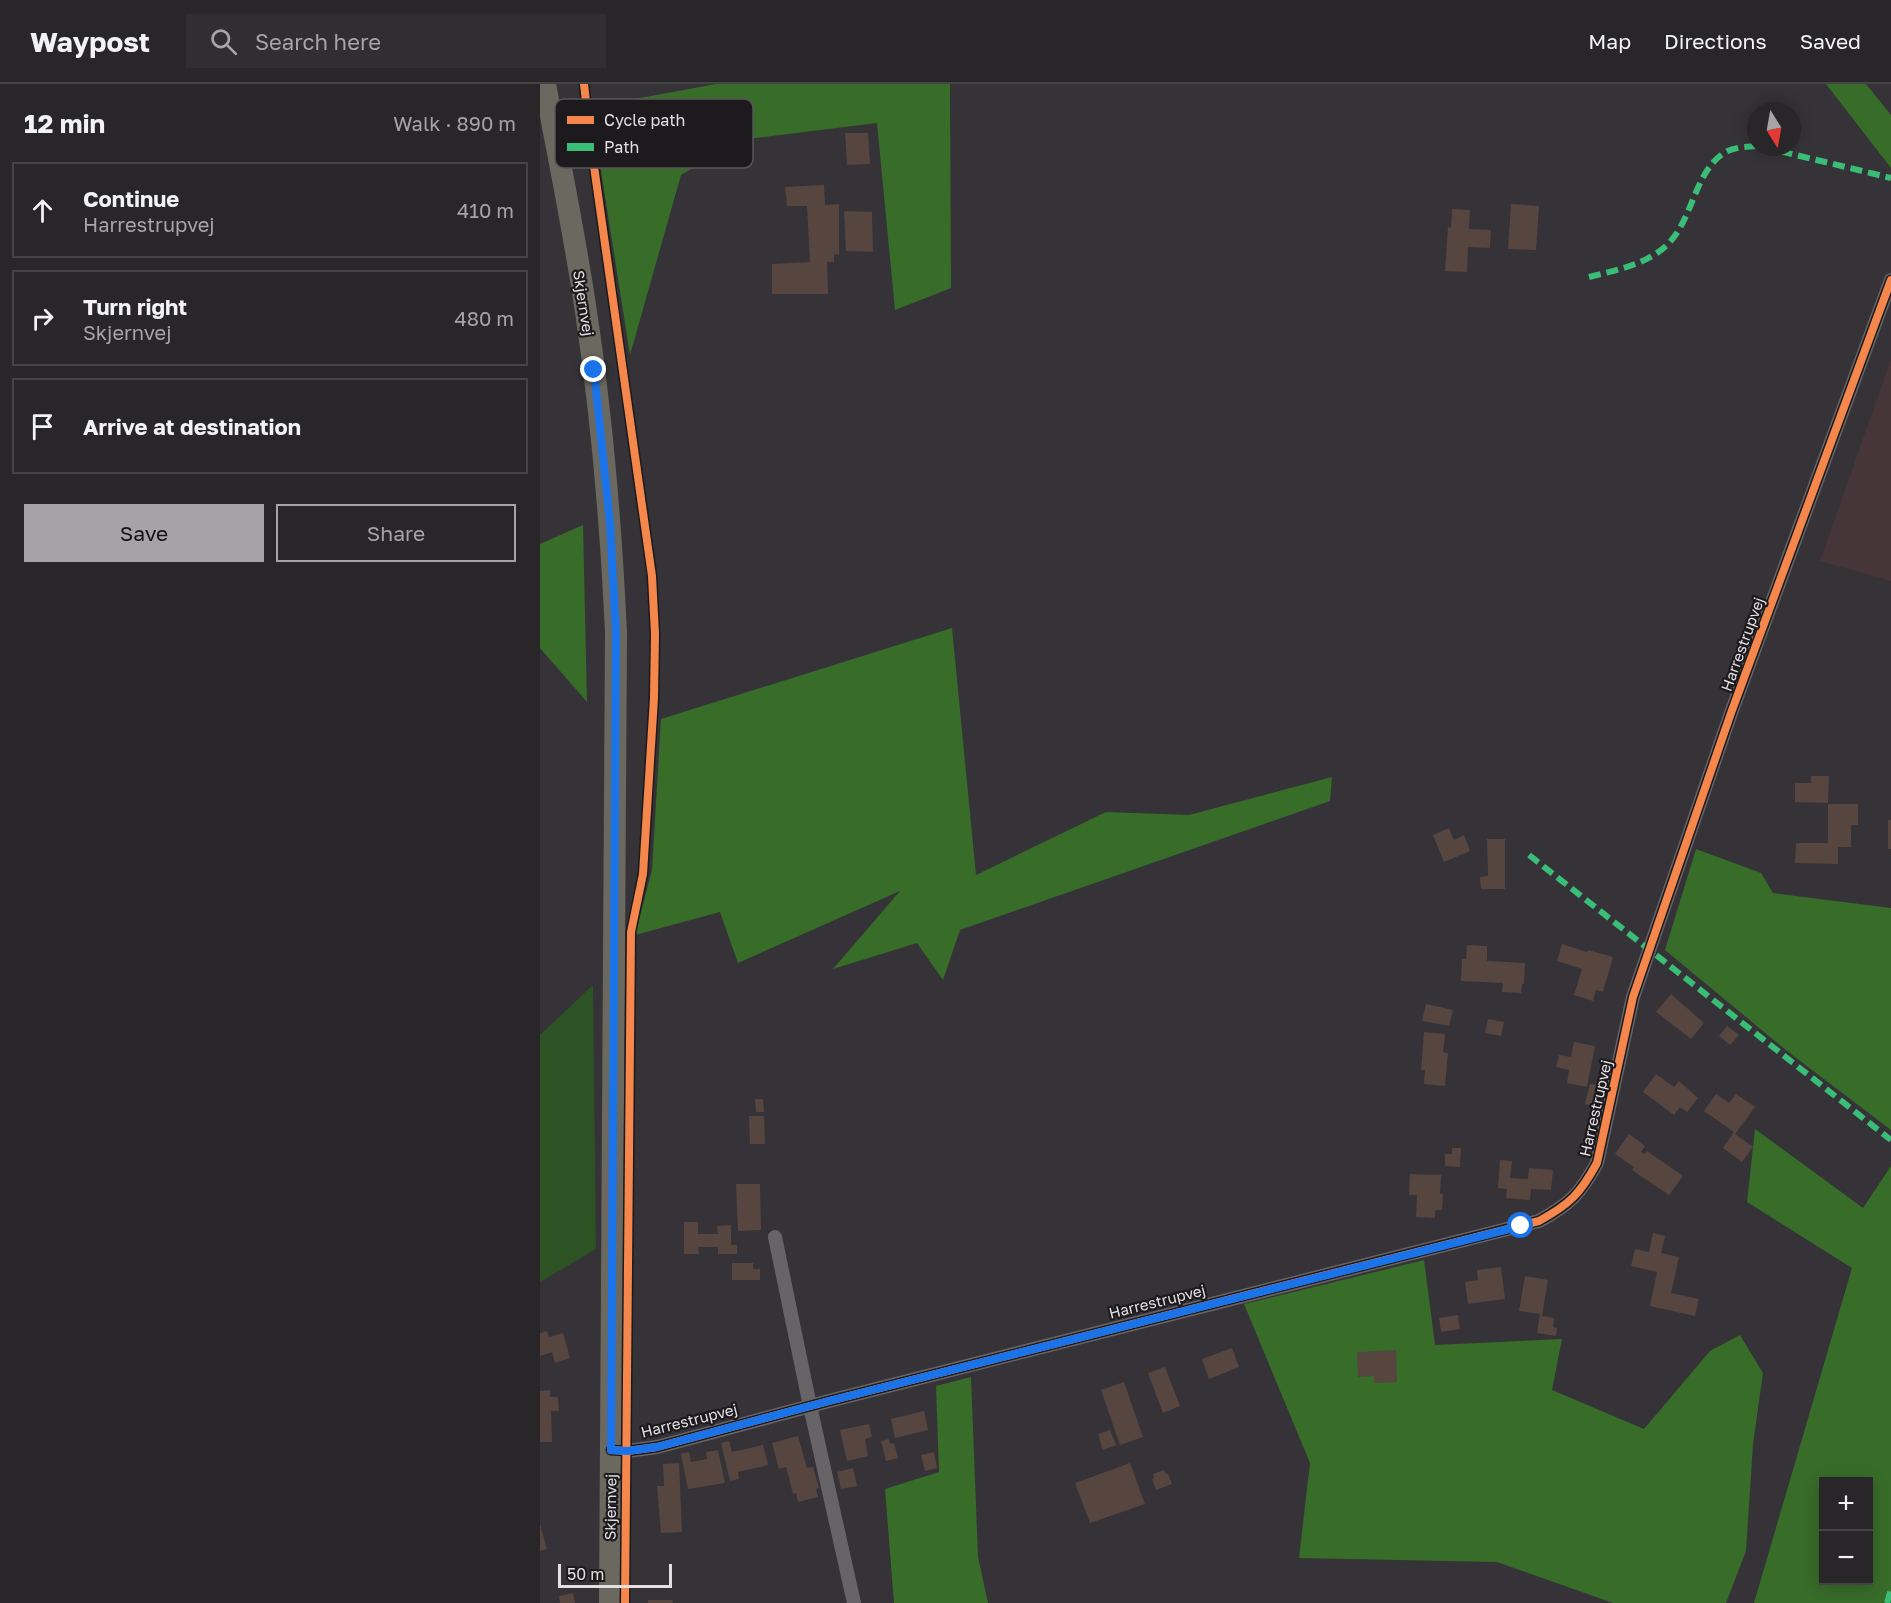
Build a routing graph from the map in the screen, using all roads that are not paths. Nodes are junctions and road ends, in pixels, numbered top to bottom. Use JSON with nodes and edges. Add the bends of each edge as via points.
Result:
{"nodes":[{"id":1,"x":545,"y":84,"type":"edge"},
{"id":2,"x":555,"y":139,"type":"edge"},
{"id":3,"x":560,"y":168,"type":"edge"},
{"id":4,"x":1891,"y":280,"type":"edge"},
{"id":5,"x":775,"y":1237,"type":"dead end"},
{"id":6,"x":810,"y":1406,"type":"junction"},
{"id":7,"x":611,"y":1450,"type":"junction"},
{"id":8,"x":609,"y":1603,"type":"edge"},
{"id":9,"x":854,"y":1603,"type":"edge"}],
"edges":[{"from":1,"to":2,"type":"main road","name":"Skjernvej"},
{"from":3,"to":7,"type":"main road","name":"Skjernvej","via":[[594,370],[616,622]]},
{"from":4,"to":6,"type":"street","name":"Harrestrupvej","via":[[1731,713],[1633,997],[1597,1163],[1584,1187],[1566,1206],[1539,1221]]},
{"from":5,"to":6,"type":"street"},
{"from":6,"to":7,"type":"street","name":"Harrestrupvej","via":[[657,1447]]},
{"from":6,"to":9,"type":"street"},
{"from":7,"to":8,"type":"main road","name":"Skjernvej"}]}
